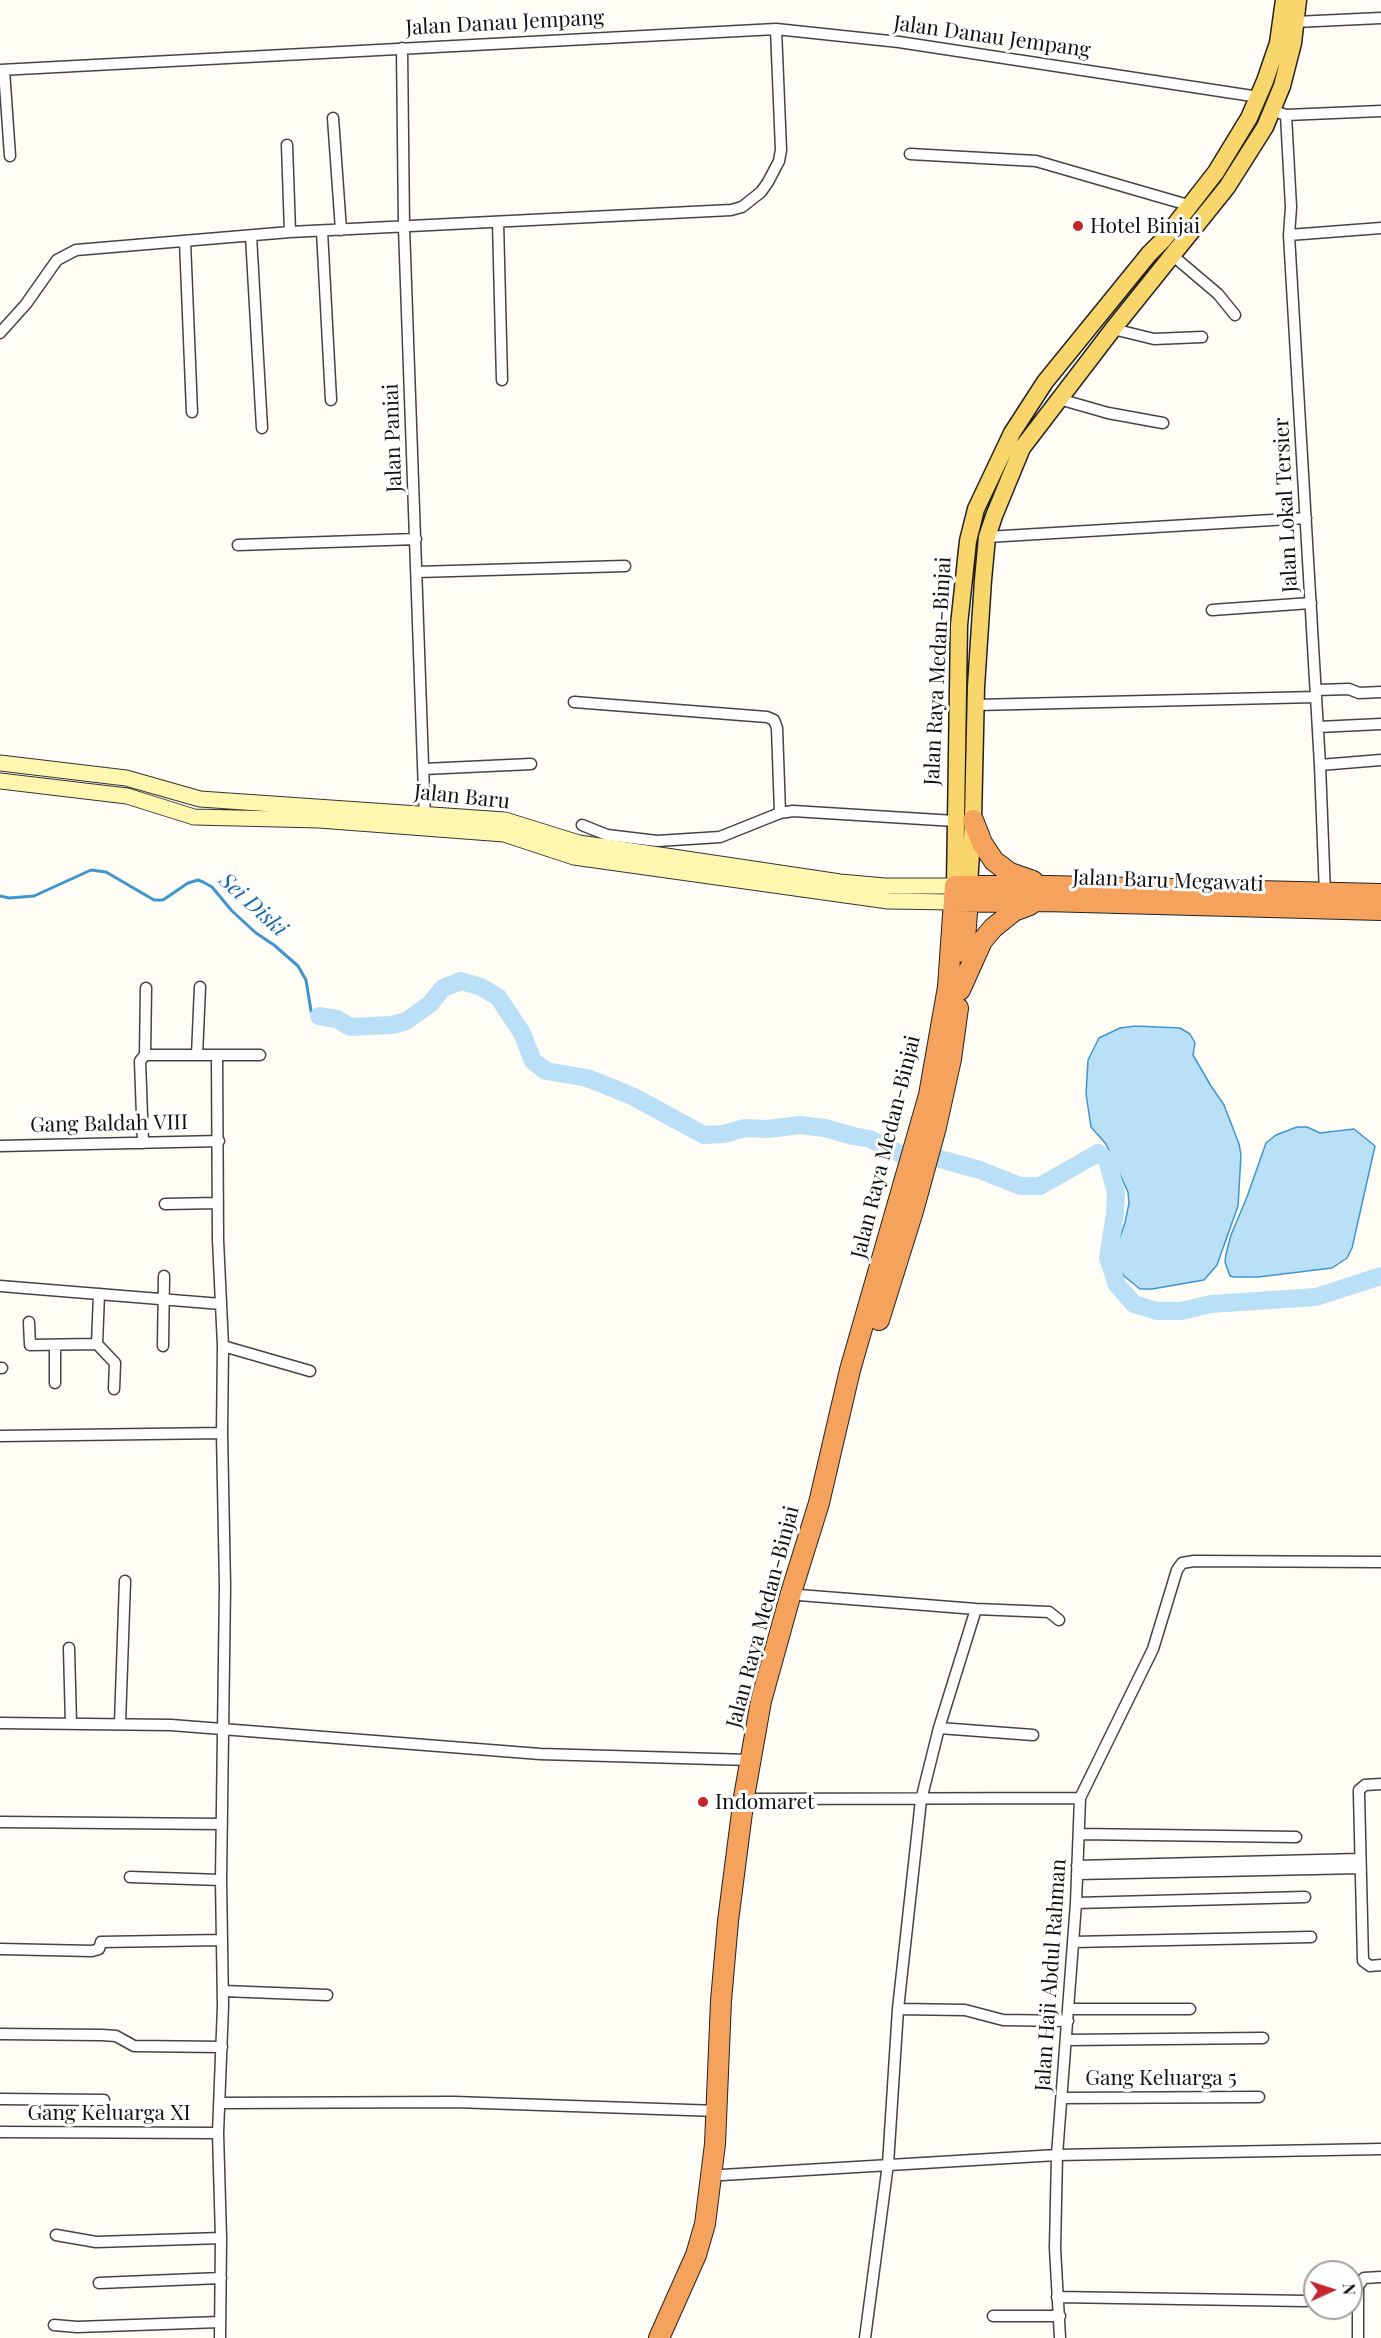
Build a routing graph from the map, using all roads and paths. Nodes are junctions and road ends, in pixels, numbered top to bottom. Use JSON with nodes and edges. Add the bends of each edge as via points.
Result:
{"nodes":[{"id":1,"x":1284,"y":0,"type":"edge"},
{"id":2,"x":1298,"y":0,"type":"edge"},
{"id":3,"x":1381,"y":18,"type":"edge"},
{"id":4,"x":1295,"y":22,"type":"junction"},
{"id":5,"x":777,"y":29,"type":"junction"},
{"id":6,"x":402,"y":48,"type":"junction"},
{"id":7,"x":2,"y":70,"type":"edge"},
{"id":8,"x":1259,"y":97,"type":"junction"},
{"id":9,"x":1381,"y":111,"type":"edge"},
{"id":10,"x":1279,"y":112,"type":"junction"},
{"id":11,"x":333,"y":118,"type":"dead end"},
{"id":12,"x":287,"y":145,"type":"dead end"},
{"id":13,"x":910,"y":153,"type":"dead end"},
{"id":14,"x":10,"y":156,"type":"dead end"},
{"id":15,"x":1188,"y":205,"type":"junction"},
{"id":16,"x":498,"y":222,"type":"junction"},
{"id":17,"x":404,"y":227,"type":"junction"},
{"id":18,"x":1381,"y":228,"type":"edge"},
{"id":19,"x":341,"y":230,"type":"junction"},
{"id":20,"x":322,"y":231,"type":"junction"},
{"id":21,"x":290,"y":232,"type":"junction"},
{"id":22,"x":1289,"y":235,"type":"junction"},
{"id":23,"x":251,"y":236,"type":"junction"},
{"id":24,"x":185,"y":241,"type":"junction"},
{"id":25,"x":1172,"y":255,"type":"junction"},
{"id":26,"x":1235,"y":315,"type":"dead end"},
{"id":27,"x":1113,"y":329,"type":"junction"},
{"id":28,"x":0,"y":333,"type":"edge"},
{"id":29,"x":1202,"y":337,"type":"dead end"},
{"id":30,"x":501,"y":380,"type":"dead end"},
{"id":31,"x":1059,"y":399,"type":"junction"},
{"id":32,"x":331,"y":400,"type":"dead end"},
{"id":33,"x":192,"y":412,"type":"dead end"},
{"id":34,"x":1163,"y":423,"type":"dead end"},
{"id":35,"x":262,"y":428,"type":"dead end"},
{"id":36,"x":1306,"y":518,"type":"junction"},
{"id":37,"x":987,"y":537,"type":"junction"},
{"id":38,"x":416,"y":539,"type":"junction"},
{"id":39,"x":238,"y":545,"type":"dead end"},
{"id":40,"x":625,"y":566,"type":"dead end"},
{"id":41,"x":417,"y":572,"type":"junction"},
{"id":42,"x":1311,"y":603,"type":"junction"},
{"id":43,"x":1212,"y":610,"type":"dead end"},
{"id":44,"x":1381,"y":692,"type":"edge"},
{"id":45,"x":1316,"y":693,"type":"junction"},
{"id":46,"x":574,"y":702,"type":"dead end"},
{"id":47,"x":976,"y":705,"type":"junction"},
{"id":48,"x":1381,"y":724,"type":"edge"},
{"id":49,"x":1318,"y":727,"type":"junction"},
{"id":50,"x":1381,"y":760,"type":"edge"},
{"id":51,"x":0,"y":763,"type":"edge"},
{"id":52,"x":531,"y":764,"type":"dead end"},
{"id":53,"x":1320,"y":765,"type":"junction"},
{"id":54,"x":424,"y":769,"type":"junction"},
{"id":55,"x":0,"y":781,"type":"edge"},
{"id":56,"x":780,"y":813,"type":"junction"},
{"id":57,"x":425,"y":820,"type":"junction"},
{"id":58,"x":964,"y":820,"type":"junction"},
{"id":59,"x":582,"y":825,"type":"dead end"},
{"id":60,"x":636,"y":849,"type":"junction"},
{"id":61,"x":1047,"y":893,"type":"junction"},
{"id":62,"x":961,"y":894,"type":"junction"},
{"id":63,"x":1381,"y":894,"type":"edge"},
{"id":64,"x":1332,"y":899,"type":"junction"},
{"id":65,"x":1381,"y":910,"type":"edge"},
{"id":66,"x":200,"y":987,"type":"dead end"},
{"id":67,"x":146,"y":988,"type":"dead end"},
{"id":68,"x":960,"y":990,"type":"junction"},
{"id":69,"x":197,"y":1055,"type":"junction"},
{"id":70,"x":217,"y":1055,"type":"junction"},
{"id":71,"x":261,"y":1055,"type":"dead end"},
{"id":72,"x":145,"y":1056,"type":"junction"},
{"id":73,"x":928,"y":1125,"type":"junction"},
{"id":74,"x":219,"y":1141,"type":"junction"},
{"id":75,"x":143,"y":1143,"type":"junction"},
{"id":76,"x":0,"y":1146,"type":"edge"},
{"id":77,"x":218,"y":1203,"type":"junction"},
{"id":78,"x":165,"y":1204,"type":"dead end"},
{"id":79,"x":906,"y":1210,"type":"junction"},
{"id":80,"x":164,"y":1276,"type":"dead end"},
{"id":81,"x":0,"y":1286,"type":"edge"},
{"id":82,"x":99,"y":1294,"type":"junction"},
{"id":83,"x":164,"y":1299,"type":"junction"},
{"id":84,"x":221,"y":1304,"type":"junction"},
{"id":85,"x":29,"y":1322,"type":"dead end"},
{"id":86,"x":97,"y":1344,"type":"junction"},
{"id":87,"x":55,"y":1345,"type":"junction"},
{"id":88,"x":163,"y":1346,"type":"dead end"},
{"id":89,"x":223,"y":1346,"type":"junction"},
{"id":90,"x":310,"y":1371,"type":"dead end"},
{"id":91,"x":55,"y":1383,"type":"dead end"},
{"id":92,"x":114,"y":1389,"type":"dead end"},
{"id":93,"x":222,"y":1433,"type":"junction"},
{"id":94,"x":0,"y":1436,"type":"edge"},
{"id":95,"x":1381,"y":1562,"type":"edge"},
{"id":96,"x":125,"y":1581,"type":"dead end"},
{"id":97,"x":799,"y":1595,"type":"junction"},
{"id":98,"x":976,"y":1609,"type":"junction"},
{"id":99,"x":1059,"y":1620,"type":"dead end"},
{"id":100,"x":69,"y":1648,"type":"dead end"},
{"id":101,"x":0,"y":1723,"type":"edge"},
{"id":102,"x":70,"y":1724,"type":"junction"},
{"id":103,"x":120,"y":1724,"type":"junction"},
{"id":104,"x":939,"y":1728,"type":"junction"},
{"id":105,"x":224,"y":1730,"type":"junction"},
{"id":106,"x":1033,"y":1735,"type":"dead end"},
{"id":107,"x":750,"y":1760,"type":"junction"},
{"id":108,"x":1381,"y":1784,"type":"edge"},
{"id":109,"x":1080,"y":1798,"type":"junction"},
{"id":110,"x":753,"y":1799,"type":"junction"},
{"id":111,"x":921,"y":1800,"type":"junction"},
{"id":112,"x":745,"y":1819,"type":"junction"},
{"id":113,"x":0,"y":1821,"type":"edge"},
{"id":114,"x":222,"y":1824,"type":"junction"},
{"id":115,"x":1079,"y":1834,"type":"junction"},
{"id":116,"x":1296,"y":1837,"type":"dead end"},
{"id":117,"x":1360,"y":1863,"type":"junction"},
{"id":118,"x":1077,"y":1870,"type":"junction"},
{"id":119,"x":130,"y":1878,"type":"dead end"},
{"id":120,"x":221,"y":1880,"type":"junction"},
{"id":121,"x":1305,"y":1897,"type":"dead end"},
{"id":122,"x":1076,"y":1903,"type":"junction"},
{"id":123,"x":1311,"y":1937,"type":"dead end"},
{"id":124,"x":222,"y":1940,"type":"junction"},
{"id":125,"x":1073,"y":1942,"type":"junction"},
{"id":126,"x":0,"y":1949,"type":"edge"},
{"id":127,"x":1381,"y":1965,"type":"edge"},
{"id":128,"x":223,"y":1991,"type":"junction"},
{"id":129,"x":327,"y":1995,"type":"dead end"},
{"id":130,"x":898,"y":2009,"type":"junction"},
{"id":131,"x":1068,"y":2009,"type":"junction"},
{"id":132,"x":1190,"y":2009,"type":"dead end"},
{"id":133,"x":1068,"y":2020,"type":"junction"},
{"id":134,"x":0,"y":2034,"type":"edge"},
{"id":135,"x":1263,"y":2038,"type":"dead end"},
{"id":136,"x":1067,"y":2040,"type":"junction"},
{"id":137,"x":222,"y":2048,"type":"junction"},
{"id":138,"x":1259,"y":2097,"type":"dead end"},
{"id":139,"x":1063,"y":2098,"type":"junction"},
{"id":140,"x":0,"y":2099,"type":"edge"},
{"id":141,"x":104,"y":2100,"type":"dead end"},
{"id":142,"x":220,"y":2103,"type":"junction"},
{"id":143,"x":718,"y":2111,"type":"junction"},
{"id":144,"x":0,"y":2132,"type":"edge"},
{"id":145,"x":218,"y":2133,"type":"junction"},
{"id":146,"x":1381,"y":2149,"type":"edge"},
{"id":147,"x":1057,"y":2155,"type":"junction"},
{"id":148,"x":888,"y":2164,"type":"junction"},
{"id":149,"x":717,"y":2175,"type":"junction"},
{"id":150,"x":56,"y":2235,"type":"dead end"},
{"id":151,"x":221,"y":2238,"type":"junction"},
{"id":152,"x":1381,"y":2277,"type":"edge"},
{"id":153,"x":221,"y":2278,"type":"junction"},
{"id":154,"x":99,"y":2283,"type":"dead end"},
{"id":155,"x":1058,"y":2296,"type":"junction"},
{"id":156,"x":1303,"y":2301,"type":"edge"},
{"id":157,"x":993,"y":2316,"type":"dead end"},
{"id":158,"x":1060,"y":2316,"type":"junction"},
{"id":159,"x":220,"y":2322,"type":"junction"},
{"id":160,"x":54,"y":2325,"type":"dead end"},
{"id":161,"x":77,"y":2333,"type":"edge"},
{"id":162,"x":220,"y":2338,"type":"edge"},
{"id":163,"x":659,"y":2338,"type":"edge"},
{"id":164,"x":669,"y":2338,"type":"edge"},
{"id":165,"x":865,"y":2338,"type":"edge"},
{"id":166,"x":1060,"y":2338,"type":"edge"},
{"id":167,"x":1358,"y":2338,"type":"edge"}],
"edges":[{"from":1,"to":8,"type":"main road","name":"Jalan Raya Medan-Binjai","via":[[1278,43]]},
{"from":2,"to":4,"type":"main road","name":"Jalan Raya Medan-Binjai"},
{"from":3,"to":4,"type":"street"},
{"from":4,"to":10,"type":"main road","name":"Jalan Raya Medan-Binjai"},
{"from":5,"to":6,"type":"street","name":"Jalan Danau Jempang"},
{"from":5,"to":8,"type":"street","name":"Jalan Danau Jempang","via":[[899,42]]},
{"from":5,"to":16,"type":"street","via":[[779,161],[768,182],[742,207]]},
{"from":6,"to":7,"type":"street","name":"Jalan Danau Jempang"},
{"from":6,"to":17,"type":"street","name":"Jalan Paniai"},
{"from":7,"to":14,"type":"street"},
{"from":8,"to":15,"type":"main road","name":"Jalan Raya Medan-Binjai","via":[[1216,172]]},
{"from":9,"to":10,"type":"street"},
{"from":10,"to":22,"type":"street","name":"Jalan Lokal Tersier","via":[[1291,207]]},
{"from":10,"to":25,"type":"main road","name":"Jalan Raya Medan-Binjai","via":[[1227,187]]},
{"from":11,"to":19,"type":"street"},
{"from":12,"to":21,"type":"street"},
{"from":13,"to":15,"type":"street","via":[[1036,161]]},
{"from":15,"to":58,"type":"main road","name":"Jalan Raya Medan-Binjai","via":[[1045,382],[1012,433],[976,509],[968,541],[960,625]]},
{"from":16,"to":17,"type":"street"},
{"from":16,"to":30,"type":"street"},
{"from":17,"to":19,"type":"street"},
{"from":17,"to":38,"type":"street","name":"Jalan Paniai"},
{"from":18,"to":22,"type":"street"},
{"from":19,"to":20,"type":"street"},
{"from":20,"to":21,"type":"street"},
{"from":20,"to":32,"type":"street"},
{"from":21,"to":23,"type":"street"},
{"from":22,"to":36,"type":"street","name":"Jalan Lokal Tersier"},
{"from":23,"to":24,"type":"street"},
{"from":23,"to":35,"type":"street"},
{"from":24,"to":28,"type":"street","via":[[91,248],[65,254]]},
{"from":24,"to":33,"type":"street"},
{"from":25,"to":26,"type":"street","via":[[1218,294]]},
{"from":25,"to":27,"type":"main road","name":"Jalan Raya Medan-Binjai"},
{"from":27,"to":29,"type":"street","via":[[1154,339]]},
{"from":27,"to":31,"type":"main road","name":"Jalan Raya Medan-Binjai"},
{"from":31,"to":34,"type":"street"},
{"from":31,"to":37,"type":"main road","name":"Jalan Raya Medan-Binjai","via":[[1022,448]]},
{"from":36,"to":37,"type":"street"},
{"from":36,"to":42,"type":"street","name":"Jalan Lokal Tersier"},
{"from":37,"to":47,"type":"main road","name":"Jalan Raya Medan-Binjai"},
{"from":38,"to":39,"type":"street"},
{"from":38,"to":41,"type":"street","name":"Jalan Paniai"},
{"from":40,"to":41,"type":"street"},
{"from":41,"to":54,"type":"street","name":"Jalan Paniai"},
{"from":42,"to":43,"type":"street"},
{"from":42,"to":45,"type":"street","name":"Jalan Lokal Tersier"},
{"from":44,"to":45,"type":"street","via":[[1359,693],[1349,689]]},
{"from":45,"to":47,"type":"street"},
{"from":45,"to":49,"type":"street","name":"Jalan Lokal Tersier"},
{"from":46,"to":56,"type":"street","via":[[774,720]]},
{"from":47,"to":58,"type":"main road","name":"Jalan Raya Medan-Binjai"},
{"from":48,"to":49,"type":"street"},
{"from":49,"to":53,"type":"street","name":"Jalan Lokal Tersier"},
{"from":50,"to":53,"type":"street"},
{"from":51,"to":57,"type":"street","name":"Jalan Baru","via":[[126,778],[200,799]]},
{"from":52,"to":54,"type":"street"},
{"from":53,"to":64,"type":"street","name":"Jalan Lokal Tersier"},
{"from":54,"to":57,"type":"street","name":"Jalan Paniai"},
{"from":55,"to":57,"type":"street","name":"Jalan Baru","via":[[127,796],[194,817]]},
{"from":56,"to":58,"type":"street"},
{"from":56,"to":60,"type":"street","via":[[720,837]]},
{"from":57,"to":60,"type":"street","name":"Jalan Baru","via":[[504,834],[574,857]]},
{"from":58,"to":61,"type":"highway","via":[[1001,867]]},
{"from":58,"to":62,"type":"main road","name":"Jalan Raya Medan-Binjai"},
{"from":59,"to":60,"type":"street"},
{"from":60,"to":62,"type":"street","name":"Jalan Baru","via":[[888,901]]},
{"from":61,"to":62,"type":"highway","name":"Jalan Baru Megawati"},
{"from":61,"to":64,"type":"highway","name":"Jalan Baru Megawati"},
{"from":61,"to":68,"type":"highway","via":[[993,928],[982,941]]},
{"from":62,"to":68,"type":"highway","name":"Jalan Raya Medan-Binjai"},
{"from":62,"to":73,"type":"highway","name":"Jalan Raya Medan-Binjai","via":[[929,1095]]},
{"from":63,"to":64,"type":"highway","name":"Jalan Baru Megawati"},
{"from":64,"to":65,"type":"highway","name":"Jalan Baru Megawati"},
{"from":66,"to":69,"type":"street"},
{"from":67,"to":72,"type":"street"},
{"from":68,"to":73,"type":"highway","name":"Jalan Raya Medan-Binjai","via":[[951,1059]]},
{"from":69,"to":70,"type":"street"},
{"from":69,"to":72,"type":"street"},
{"from":70,"to":71,"type":"street"},
{"from":70,"to":74,"type":"street"},
{"from":72,"to":75,"type":"street","via":[[140,1061]]},
{"from":73,"to":79,"type":"highway","name":"Jalan Raya Medan-Binjai"},
{"from":74,"to":75,"type":"street","name":"Gang Baldah VIII"},
{"from":74,"to":77,"type":"street"},
{"from":75,"to":76,"type":"street","name":"Gang Baldah VIII"},
{"from":77,"to":78,"type":"street"},
{"from":77,"to":84,"type":"street"},
{"from":79,"to":97,"type":"highway","name":"Jalan Raya Medan-Binjai","via":[[827,1506]]},
{"from":79,"to":107,"type":"highway","name":"Jalan Raya Medan-Binjai","via":[[850,1370],[819,1503],[761,1701]]},
{"from":80,"to":83,"type":"street"},
{"from":81,"to":82,"type":"street"},
{"from":82,"to":83,"type":"street"},
{"from":82,"to":86,"type":"street"},
{"from":83,"to":84,"type":"street"},
{"from":83,"to":88,"type":"street"},
{"from":84,"to":89,"type":"street"},
{"from":85,"to":87,"type":"street","via":[[30,1345]]},
{"from":86,"to":87,"type":"street"},
{"from":86,"to":92,"type":"street","via":[[114,1363]]},
{"from":87,"to":91,"type":"street"},
{"from":89,"to":90,"type":"street"},
{"from":89,"to":93,"type":"street"},
{"from":93,"to":94,"type":"street"},
{"from":93,"to":105,"type":"street"},
{"from":95,"to":109,"type":"street","via":[[1182,1563],[1153,1649]]},
{"from":96,"to":103,"type":"street"},
{"from":97,"to":98,"type":"street"},
{"from":97,"to":110,"type":"highway","name":"Jalan Raya Medan-Binjai","via":[[770,1703]]},
{"from":98,"to":99,"type":"street","via":[[1048,1612]]},
{"from":98,"to":104,"type":"street"},
{"from":100,"to":102,"type":"street"},
{"from":101,"to":102,"type":"street"},
{"from":102,"to":103,"type":"street"},
{"from":103,"to":105,"type":"street"},
{"from":104,"to":106,"type":"street"},
{"from":104,"to":111,"type":"street"},
{"from":105,"to":107,"type":"street","via":[[540,1754]]},
{"from":105,"to":114,"type":"street"},
{"from":107,"to":112,"type":"highway","name":"Jalan Raya Medan-Binjai"},
{"from":108,"to":117,"type":"street","via":[[1365,1785],[1359,1790]]},
{"from":109,"to":111,"type":"street"},
{"from":109,"to":115,"type":"street","name":"Jalan Haji Abdul Rahman"},
{"from":110,"to":111,"type":"street"},
{"from":110,"to":112,"type":"highway","name":"Jalan Raya Medan-Binjai"},
{"from":111,"to":130,"type":"street"},
{"from":112,"to":143,"type":"highway","name":"Jalan Raya Medan-Binjai","via":[[728,1921]]},
{"from":112,"to":149,"type":"highway","name":"Jalan Raya Medan-Binjai","via":[[730,2001],[726,2111]]},
{"from":113,"to":114,"type":"street"},
{"from":114,"to":120,"type":"street"},
{"from":115,"to":116,"type":"street"},
{"from":115,"to":118,"type":"street","name":"Jalan Haji Abdul Rahman"},
{"from":117,"to":118,"type":"street"},
{"from":117,"to":127,"type":"street","via":[[1363,1961]]},
{"from":118,"to":122,"type":"street","name":"Jalan Haji Abdul Rahman"},
{"from":119,"to":120,"type":"street"},
{"from":120,"to":124,"type":"street"},
{"from":121,"to":122,"type":"street"},
{"from":122,"to":125,"type":"street","name":"Jalan Haji Abdul Rahman"},
{"from":123,"to":125,"type":"street"},
{"from":124,"to":126,"type":"street","via":[[102,1941],[99,1950],[92,1951]]},
{"from":124,"to":128,"type":"street"},
{"from":125,"to":131,"type":"street","name":"Jalan Haji Abdul Rahman"},
{"from":128,"to":129,"type":"street"},
{"from":128,"to":137,"type":"street"},
{"from":130,"to":133,"type":"street","via":[[965,2010],[1004,2020]]},
{"from":130,"to":148,"type":"street"},
{"from":131,"to":132,"type":"street"},
{"from":131,"to":133,"type":"street","name":"Jalan Haji Abdul Rahman"},
{"from":133,"to":136,"type":"street","name":"Jalan Haji Abdul Rahman"},
{"from":134,"to":137,"type":"street","via":[[102,2035],[134,2046]]},
{"from":135,"to":136,"type":"street"},
{"from":136,"to":139,"type":"street","name":"Jalan Haji Abdul Rahman"},
{"from":137,"to":142,"type":"street"},
{"from":138,"to":139,"type":"street","name":"Gang Keluarga 5"},
{"from":139,"to":147,"type":"street","name":"Jalan Haji Abdul Rahman"},
{"from":140,"to":141,"type":"street"},
{"from":142,"to":143,"type":"street","via":[[454,2102]]},
{"from":142,"to":145,"type":"street"},
{"from":143,"to":149,"type":"highway","name":"Jalan Raya Medan-Binjai"},
{"from":144,"to":145,"type":"street","name":"Gang Keluarga XI"},
{"from":145,"to":151,"type":"street"},
{"from":146,"to":147,"type":"street"},
{"from":147,"to":148,"type":"street"},
{"from":147,"to":155,"type":"street","name":"Jalan Haji Abdul Rahman"},
{"from":148,"to":149,"type":"street"},
{"from":148,"to":165,"type":"street"},
{"from":149,"to":163,"type":"highway","name":"Jalan Raya Medan-Binjai","via":[[696,2255]]},
{"from":149,"to":164,"type":"highway","name":"Jalan Raya Medan-Binjai","via":[[714,2226],[704,2259]]},
{"from":150,"to":151,"type":"street","via":[[96,2242]]},
{"from":151,"to":153,"type":"street"},
{"from":152,"to":167,"type":"street","via":[[1364,2278],[1358,2286]]},
{"from":153,"to":154,"type":"street"},
{"from":153,"to":159,"type":"street"},
{"from":155,"to":156,"type":"street"},
{"from":155,"to":158,"type":"street","name":"Jalan Haji Abdul Rahman"},
{"from":157,"to":158,"type":"street"},
{"from":158,"to":166,"type":"street","name":"Jalan Haji Abdul Rahman"},
{"from":159,"to":161,"type":"street"},
{"from":159,"to":162,"type":"street"},
{"from":160,"to":161,"type":"street"}]}
